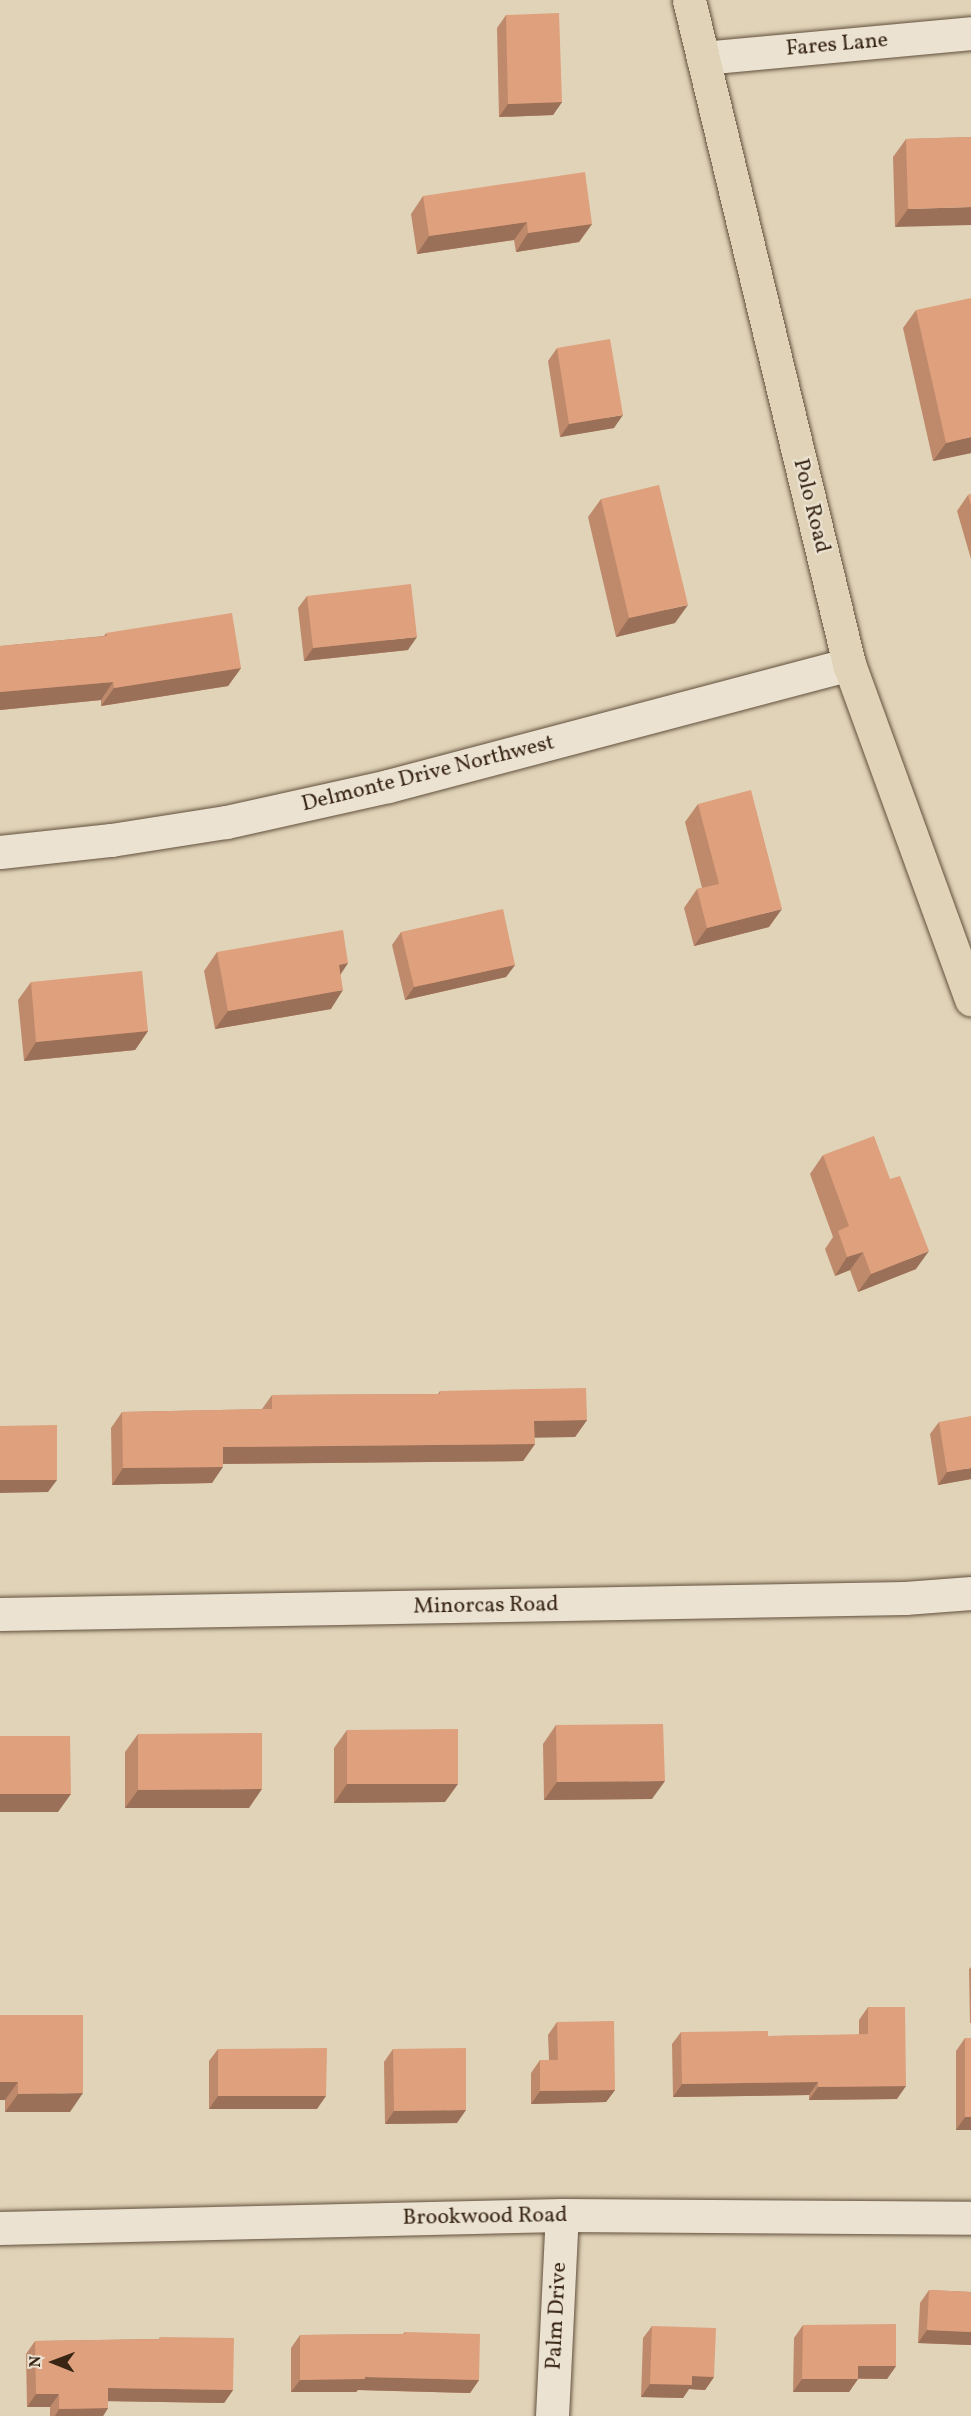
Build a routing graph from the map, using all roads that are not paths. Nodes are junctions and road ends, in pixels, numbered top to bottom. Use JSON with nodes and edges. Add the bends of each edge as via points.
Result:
{"nodes":[{"id":1,"x":689,"y":0,"type":"edge"},
{"id":2,"x":971,"y":33,"type":"edge"},
{"id":3,"x":703,"y":57,"type":"junction"},
{"id":4,"x":849,"y":664,"type":"junction"},
{"id":5,"x":0,"y":852,"type":"edge"},
{"id":6,"x":971,"y":1000,"type":"edge"},
{"id":7,"x":971,"y":1593,"type":"edge"},
{"id":8,"x":0,"y":1614,"type":"edge"},
{"id":9,"x":562,"y":2215,"type":"junction"},
{"id":10,"x":971,"y":2218,"type":"edge"},
{"id":11,"x":0,"y":2228,"type":"edge"},
{"id":12,"x":552,"y":2416,"type":"edge"}],
"edges":[{"from":1,"to":3,"type":"main road","name":"Polo Road"},
{"from":2,"to":3,"type":"street","name":"Fares Lane"},
{"from":3,"to":4,"type":"main road","name":"Polo Road"},
{"from":4,"to":5,"type":"street","name":"Delmonte Drive Northwest","via":[[330,799],[226,822]]},
{"from":4,"to":6,"type":"main road","name":"Polo Road"},
{"from":7,"to":8,"type":"street","name":"Minorcas Road","via":[[894,1599]]},
{"from":9,"to":10,"type":"street","name":"Brookwood Road"},
{"from":9,"to":11,"type":"street","name":"Brookwood Road"},
{"from":9,"to":12,"type":"street","name":"Palm Drive"}]}
